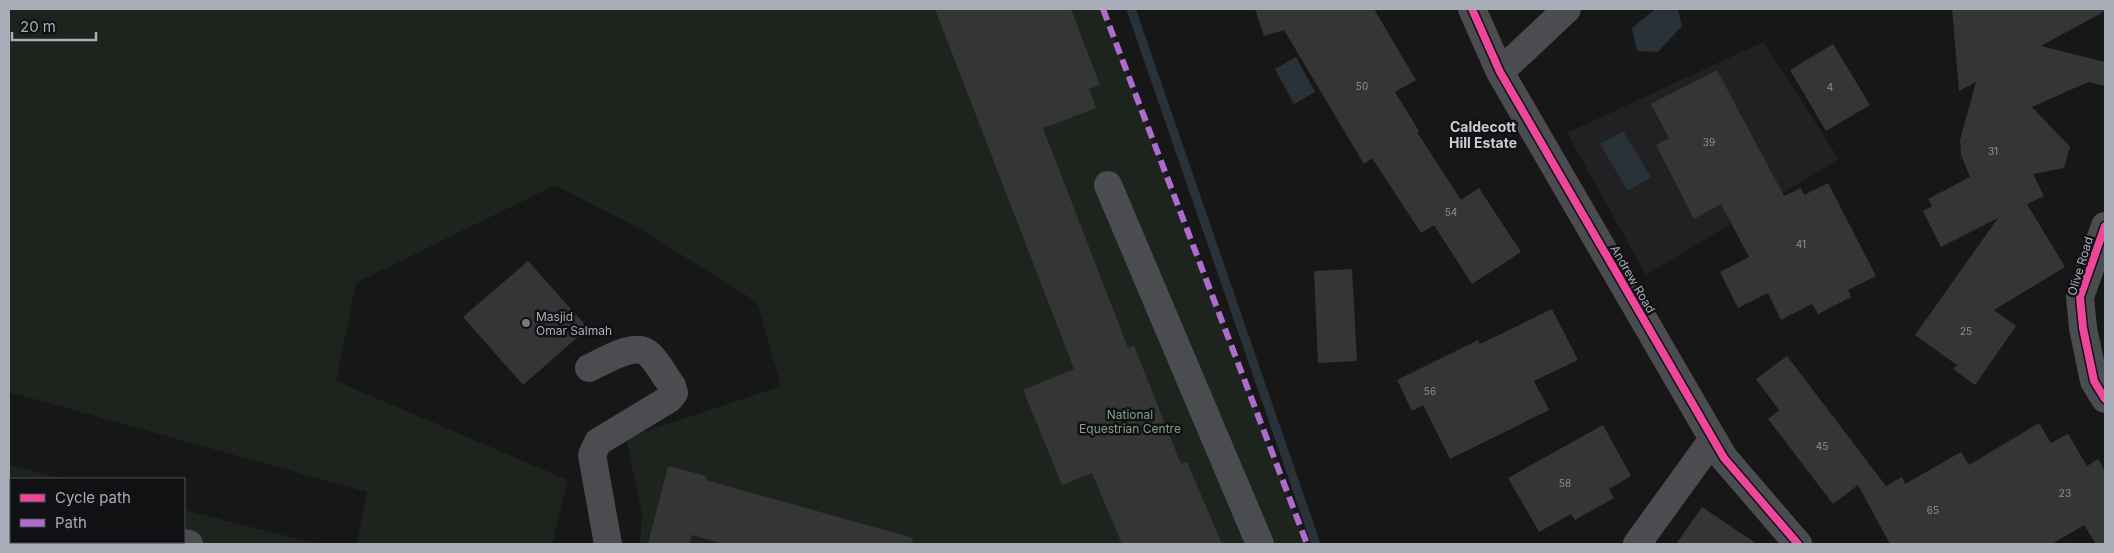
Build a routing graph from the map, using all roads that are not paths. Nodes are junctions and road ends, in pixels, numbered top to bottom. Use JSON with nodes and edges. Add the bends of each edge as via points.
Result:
{"nodes":[{"id":1,"x":1472,"y":9,"type":"edge"},
{"id":2,"x":1567,"y":9,"type":"edge"},
{"id":3,"x":1500,"y":72,"type":"junction"},
{"id":4,"x":1108,"y":185,"type":"dead end"},
{"id":5,"x":2105,"y":226,"type":"edge"},
{"id":6,"x":589,"y":368,"type":"dead end"},
{"id":7,"x":2105,"y":399,"type":"edge"},
{"id":8,"x":1713,"y":439,"type":"junction"},
{"id":9,"x":608,"y":544,"type":"edge"},
{"id":10,"x":1260,"y":544,"type":"edge"},
{"id":11,"x":1637,"y":544,"type":"edge"},
{"id":12,"x":1798,"y":544,"type":"edge"}],
"edges":[{"from":1,"to":3,"type":"street","name":"Andrew Road"},
{"from":2,"to":3,"type":"street"},
{"from":3,"to":8,"type":"street","name":"Andrew Road"},
{"from":4,"to":10,"type":"street"},
{"from":5,"to":7,"type":"street","name":"Olive Road","via":[[2080,297],[2082,328],[2094,381]]},
{"from":6,"to":9,"type":"street","via":[[632,349],[641,349],[649,354],[674,393],[598,442],[594,449],[592,456]]},
{"from":8,"to":11,"type":"street"},
{"from":8,"to":12,"type":"street","name":"Andrew Road","via":[[1724,458]]}]}
